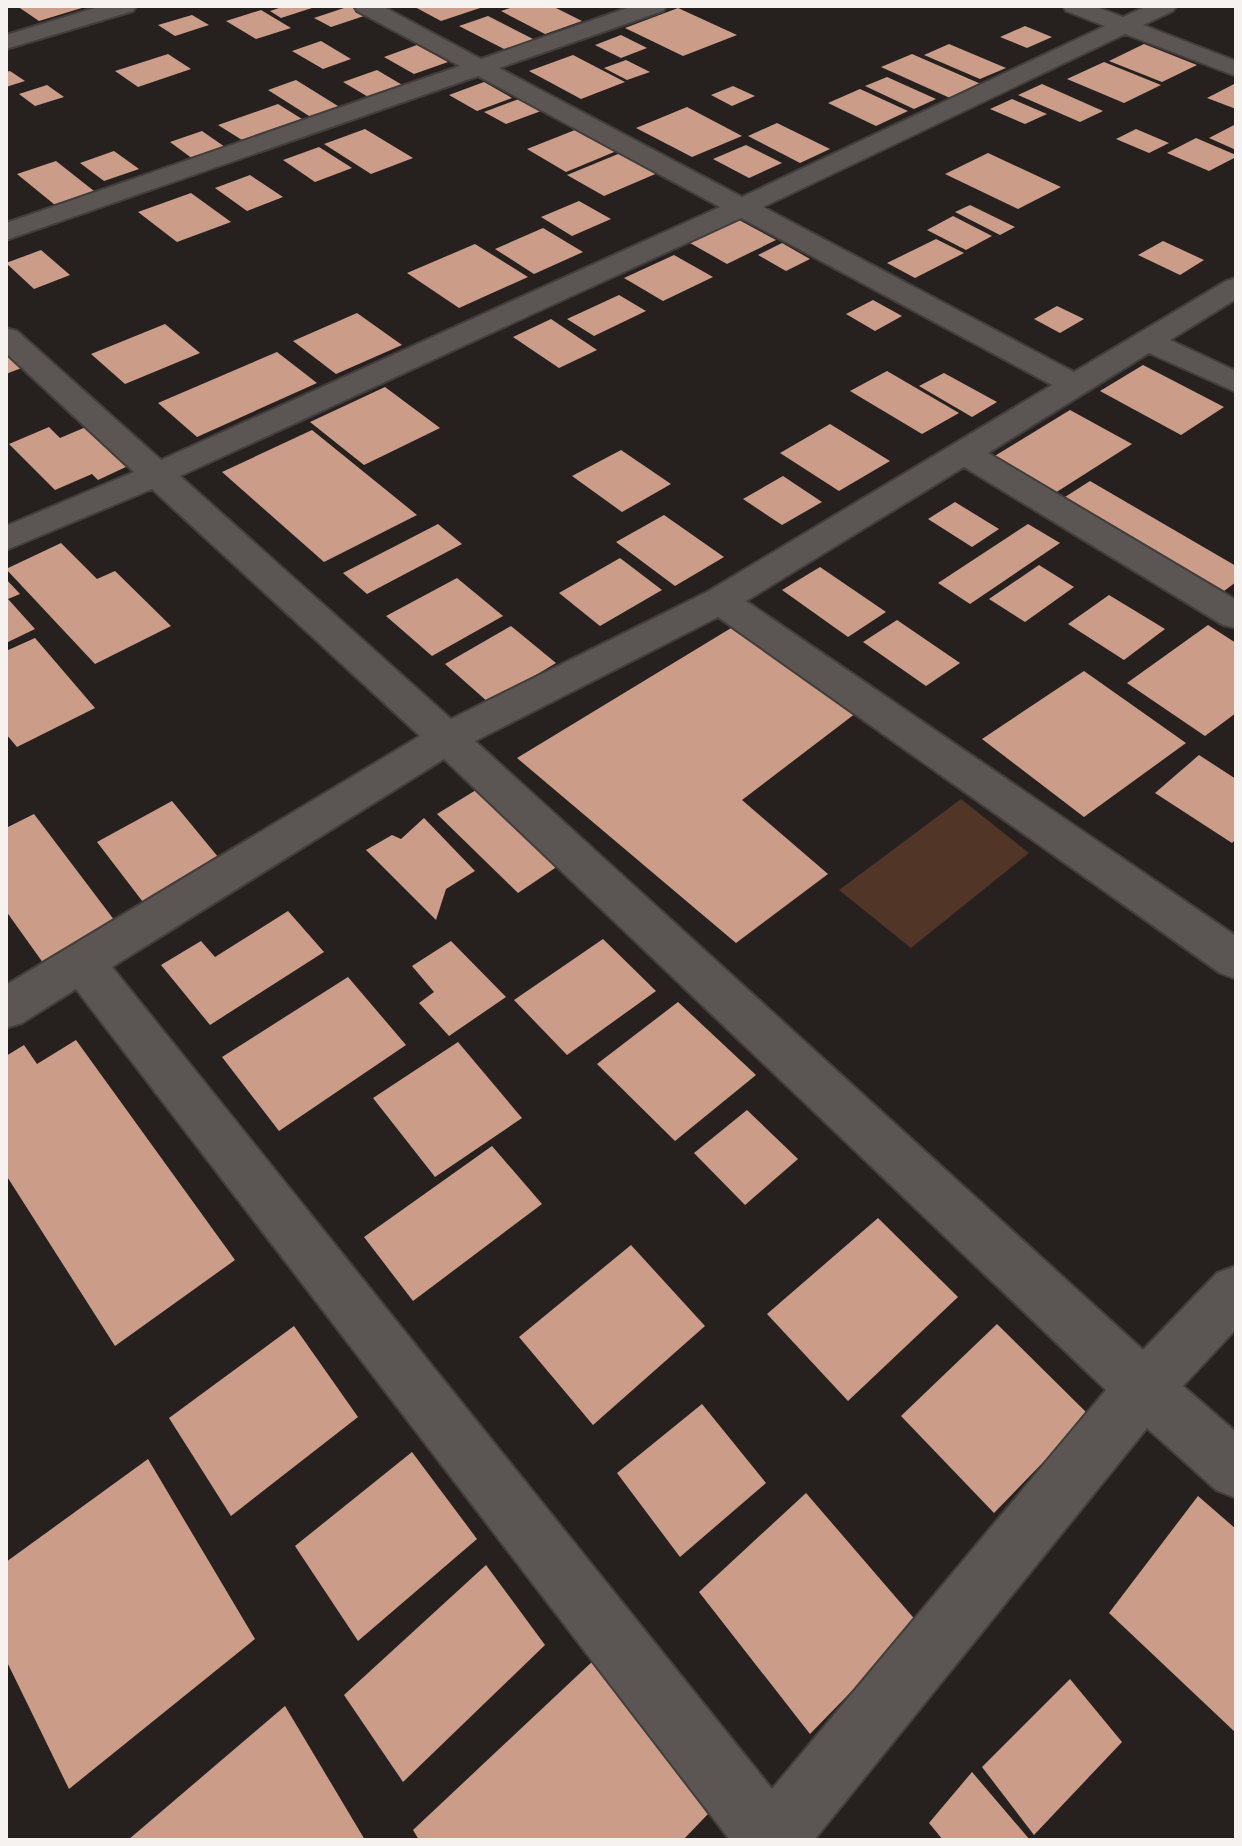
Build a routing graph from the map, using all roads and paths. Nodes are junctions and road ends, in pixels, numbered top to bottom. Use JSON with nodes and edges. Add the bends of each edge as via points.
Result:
{"nodes":[{"id":1,"x":125,"y":6,"type":"edge"},
{"id":2,"x":365,"y":6,"type":"edge"},
{"id":3,"x":655,"y":6,"type":"edge"},
{"id":4,"x":1074,"y":6,"type":"edge"},
{"id":5,"x":1165,"y":6,"type":"edge"},
{"id":6,"x":1123,"y":25,"type":"junction"},
{"id":7,"x":6,"y":42,"type":"edge"},
{"id":8,"x":482,"y":68,"type":"junction"},
{"id":9,"x":1236,"y":69,"type":"edge"},
{"id":10,"x":744,"y":206,"type":"junction"},
{"id":11,"x":6,"y":232,"type":"edge"},
{"id":12,"x":1236,"y":287,"type":"edge"},
{"id":13,"x":6,"y":337,"type":"edge"},
{"id":14,"x":1146,"y":340,"type":"junction"},
{"id":15,"x":1236,"y":383,"type":"edge"},
{"id":16,"x":1073,"y":384,"type":"junction"},
{"id":17,"x":963,"y":452,"type":"junction"},
{"id":18,"x":155,"y":475,"type":"junction"},
{"id":19,"x":6,"y":539,"type":"edge"},
{"id":20,"x":720,"y":601,"type":"junction"},
{"id":21,"x":1236,"y":616,"type":"edge"},
{"id":22,"x":447,"y":738,"type":"junction"},
{"id":23,"x":1236,"y":960,"type":"edge"},
{"id":24,"x":83,"y":964,"type":"junction"},
{"id":25,"x":6,"y":1009,"type":"edge"},
{"id":26,"x":1236,"y":1291,"type":"edge"},
{"id":27,"x":1144,"y":1388,"type":"junction"},
{"id":28,"x":1236,"y":1470,"type":"edge"},
{"id":29,"x":772,"y":1840,"type":"edge"}],
"edges":[{"from":1,"to":7,"type":"street"},
{"from":2,"to":8,"type":"street"},
{"from":3,"to":8,"type":"street"},
{"from":4,"to":6,"type":"street"},
{"from":5,"to":6,"type":"street"},
{"from":6,"to":9,"type":"street"},
{"from":6,"to":10,"type":"street"},
{"from":8,"to":10,"type":"street"},
{"from":8,"to":11,"type":"street"},
{"from":10,"to":16,"type":"street"},
{"from":10,"to":18,"type":"street"},
{"from":12,"to":14,"type":"street"},
{"from":13,"to":18,"type":"street"},
{"from":14,"to":15,"type":"street"},
{"from":14,"to":16,"type":"street"},
{"from":16,"to":17,"type":"street"},
{"from":17,"to":20,"type":"street"},
{"from":17,"to":21,"type":"street"},
{"from":18,"to":19,"type":"street"},
{"from":18,"to":22,"type":"street"},
{"from":20,"to":22,"type":"street"},
{"from":20,"to":23,"type":"street"},
{"from":22,"to":24,"type":"street"},
{"from":22,"to":27,"type":"street"},
{"from":24,"to":25,"type":"street"},
{"from":24,"to":29,"type":"street"},
{"from":26,"to":27,"type":"street"},
{"from":27,"to":28,"type":"street"},
{"from":27,"to":29,"type":"street"}]}
